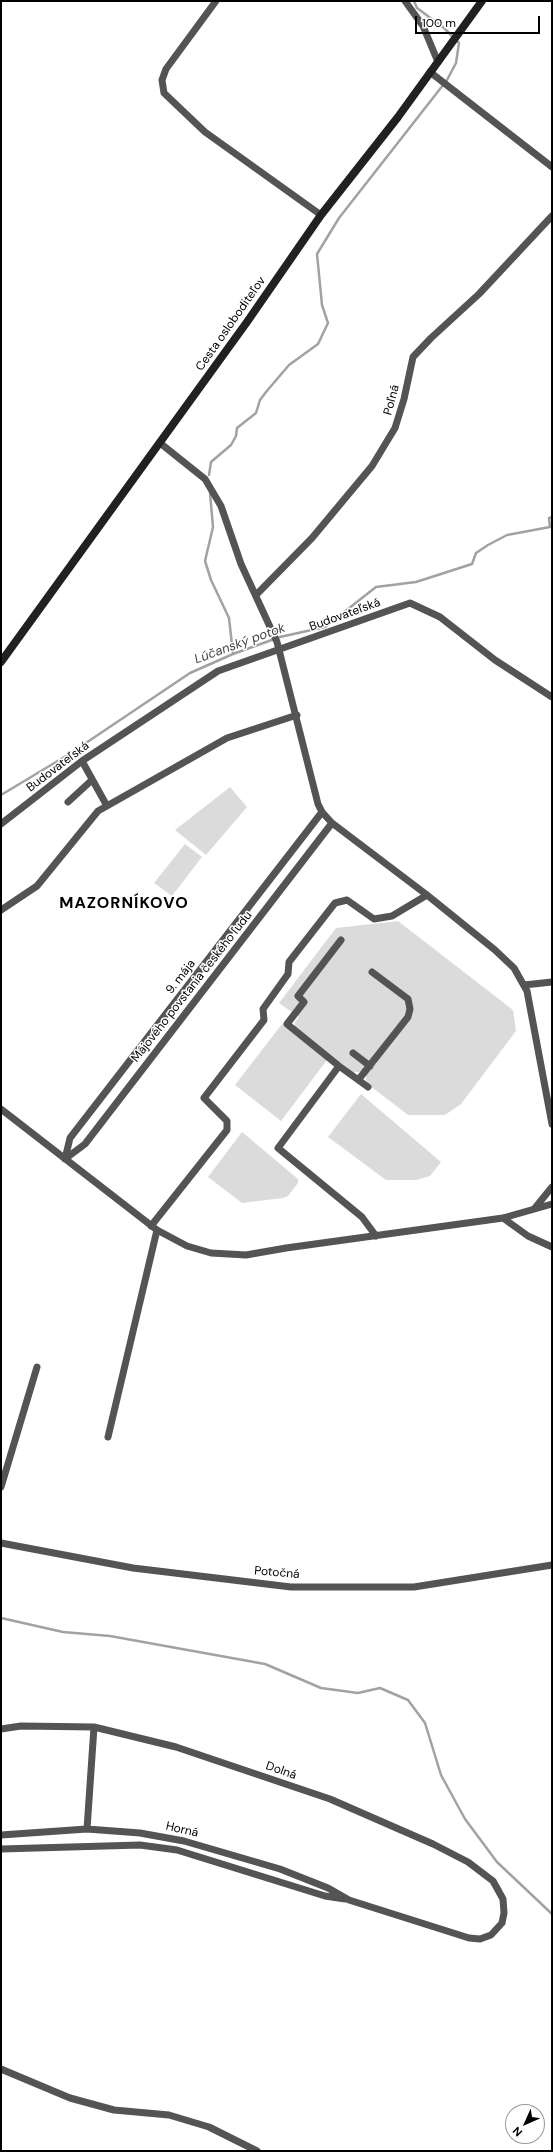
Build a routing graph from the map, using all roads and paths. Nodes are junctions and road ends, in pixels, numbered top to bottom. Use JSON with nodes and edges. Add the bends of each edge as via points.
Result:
{"nodes":[{"id":1,"x":216,"y":1,"type":"edge"},
{"id":2,"x":405,"y":1,"type":"edge"},
{"id":3,"x":482,"y":1,"type":"edge"},
{"id":4,"x":438,"y":62,"type":"junction"},
{"id":5,"x":430,"y":72,"type":"junction"},
{"id":6,"x":552,"y":166,"type":"edge"},
{"id":7,"x":321,"y":215,"type":"junction"},
{"id":8,"x":552,"y":216,"type":"edge"},
{"id":9,"x":160,"y":443,"type":"junction"},
{"id":10,"x":256,"y":595,"type":"junction"},
{"id":11,"x":278,"y":646,"type":"junction"},
{"id":12,"x":1,"y":662,"type":"edge"},
{"id":13,"x":552,"y":697,"type":"edge"},
{"id":14,"x":297,"y":714,"type":"junction"},
{"id":15,"x":82,"y":761,"type":"junction"},
{"id":16,"x":92,"y":780,"type":"junction"},
{"id":17,"x":68,"y":802,"type":"dead end"},
{"id":18,"x":107,"y":806,"type":"junction"},
{"id":19,"x":322,"y":812,"type":"junction"},
{"id":20,"x":332,"y":823,"type":"junction"},
{"id":21,"x":1,"y":824,"type":"edge"},
{"id":22,"x":427,"y":895,"type":"junction"},
{"id":23,"x":1,"y":910,"type":"edge"},
{"id":24,"x":341,"y":940,"type":"dead end"},
{"id":25,"x":372,"y":972,"type":"dead end"},
{"id":26,"x":552,"y":982,"type":"edge"},
{"id":27,"x":524,"y":985,"type":"junction"},
{"id":28,"x":353,"y":1052,"type":"dead end"},
{"id":29,"x":340,"y":1066,"type":"junction"},
{"id":30,"x":370,"y":1066,"type":"junction"},
{"id":31,"x":359,"y":1079,"type":"junction"},
{"id":32,"x":548,"y":1083,"type":"edge"},
{"id":33,"x":368,"y":1087,"type":"dead end"},
{"id":34,"x":1,"y":1110,"type":"edge"},
{"id":35,"x":552,"y":1124,"type":"edge"},
{"id":36,"x":65,"y":1159,"type":"junction"},
{"id":37,"x":552,"y":1187,"type":"edge"},
{"id":38,"x":552,"y":1204,"type":"edge"},
{"id":39,"x":535,"y":1208,"type":"junction"},
{"id":40,"x":503,"y":1218,"type":"junction"},
{"id":41,"x":154,"y":1228,"type":"junction"},
{"id":42,"x":376,"y":1236,"type":"junction"},
{"id":43,"x":552,"y":1247,"type":"edge"},
{"id":44,"x":37,"y":1367,"type":"dead end"},
{"id":45,"x":108,"y":1438,"type":"dead end"},
{"id":46,"x":1,"y":1488,"type":"edge"},
{"id":47,"x":1,"y":1543,"type":"edge"},
{"id":48,"x":552,"y":1565,"type":"edge"},
{"id":49,"x":94,"y":1727,"type":"junction"},
{"id":50,"x":1,"y":1729,"type":"edge"},
{"id":51,"x":87,"y":1829,"type":"junction"},
{"id":52,"x":1,"y":1835,"type":"edge"},
{"id":53,"x":1,"y":1849,"type":"edge"},
{"id":54,"x":349,"y":1900,"type":"junction"},
{"id":55,"x":502,"y":1924,"type":"joint"},
{"id":56,"x":1,"y":2069,"type":"edge"},
{"id":57,"x":257,"y":2151,"type":"edge"}],
"edges":[{"from":1,"to":7,"type":"street","via":[[166,69],[162,80],[164,93],[205,132]]},
{"from":2,"to":4,"type":"street","via":[[423,26]]},
{"from":3,"to":4,"type":"main road","name":"Cesta osloboditeľov"},
{"from":4,"to":5,"type":"main road","name":"Cesta osloboditeľov"},
{"from":5,"to":6,"type":"street"},
{"from":5,"to":7,"type":"main road","name":"Cesta osloboditeľov"},
{"from":7,"to":9,"type":"main road","name":"Cesta osloboditeľov"},
{"from":8,"to":10,"type":"street","name":"Poľná","via":[[479,294],[413,357],[395,428],[372,466],[312,538]]},
{"from":9,"to":10,"type":"street","via":[[205,479],[221,506],[241,564]]},
{"from":9,"to":12,"type":"main road","name":"Cesta osloboditeľov"},
{"from":10,"to":11,"type":"street"},
{"from":11,"to":13,"type":"street","name":"Budovateľská","via":[[410,603],[440,617],[495,660]]},
{"from":11,"to":14,"type":"street"},
{"from":11,"to":15,"type":"street","name":"Budovateľská","via":[[218,671]]},
{"from":14,"to":18,"type":"street","via":[[227,738]]},
{"from":14,"to":19,"type":"street"},
{"from":15,"to":16,"type":"street"},
{"from":15,"to":21,"type":"street","name":"Budovateľská"},
{"from":16,"to":17,"type":"street"},
{"from":16,"to":18,"type":"street"},
{"from":18,"to":23,"type":"street","via":[[98,811],[37,886]]},
{"from":19,"to":20,"type":"street"},
{"from":19,"to":36,"type":"street","name":"9. mája","via":[[70,1138]]},
{"from":20,"to":22,"type":"street"},
{"from":20,"to":36,"type":"street","name":"Májového povstania českého ľudu","via":[[85,1144]]},
{"from":22,"to":27,"type":"street","via":[[495,950],[514,968]]},
{"from":22,"to":41,"type":"street","via":[[392,916],[374,919],[347,900],[335,903],[289,962],[288,974],[263,1009],[264,1020],[204,1098],[227,1121],[227,1130]]},
{"from":24,"to":29,"type":"street","via":[[298,996],[304,1002],[287,1024]]},
{"from":25,"to":30,"type":"street","via":[[408,999],[410,1009],[408,1017]]},
{"from":26,"to":27,"type":"street"},
{"from":27,"to":32,"type":"street"},
{"from":28,"to":30,"type":"street"},
{"from":29,"to":31,"type":"street"},
{"from":29,"to":42,"type":"street","via":[[278,1148],[362,1217]]},
{"from":30,"to":31,"type":"street"},
{"from":31,"to":33,"type":"street"},
{"from":32,"to":35,"type":"street"},
{"from":34,"to":36,"type":"street"},
{"from":36,"to":41,"type":"street"},
{"from":37,"to":39,"type":"street"},
{"from":38,"to":39,"type":"street"},
{"from":39,"to":40,"type":"street"},
{"from":40,"to":42,"type":"street"},
{"from":40,"to":43,"type":"street","via":[[528,1236]]},
{"from":41,"to":42,"type":"street","via":[[187,1246],[211,1253],[232,1255]]},
{"from":41,"to":45,"type":"street"},
{"from":44,"to":46,"type":"street"},
{"from":47,"to":48,"type":"street","name":"Potočná","via":[[133,1568],[291,1587],[414,1587]]},
{"from":49,"to":50,"type":"street","name":"Dolná","via":[[21,1726]]},
{"from":49,"to":51,"type":"street"},
{"from":49,"to":55,"type":"street","name":"Dolná","via":[[176,1747],[330,1799],[434,1844],[468,1862],[492,1881],[503,1899]]},
{"from":51,"to":52,"type":"street","name":"Horná"},
{"from":51,"to":54,"type":"street","name":"Horná","via":[[140,1832],[184,1841],[280,1869],[328,1888]]},
{"from":53,"to":54,"type":"street","name":"Horná","via":[[140,1845],[176,1850],[325,1896]]},
{"from":54,"to":55,"type":"street","name":"Horná","via":[[469,1938],[480,1939],[491,1935]]},
{"from":56,"to":57,"type":"street","via":[[70,2098],[114,2110],[169,2115],[209,2127]]}]}
